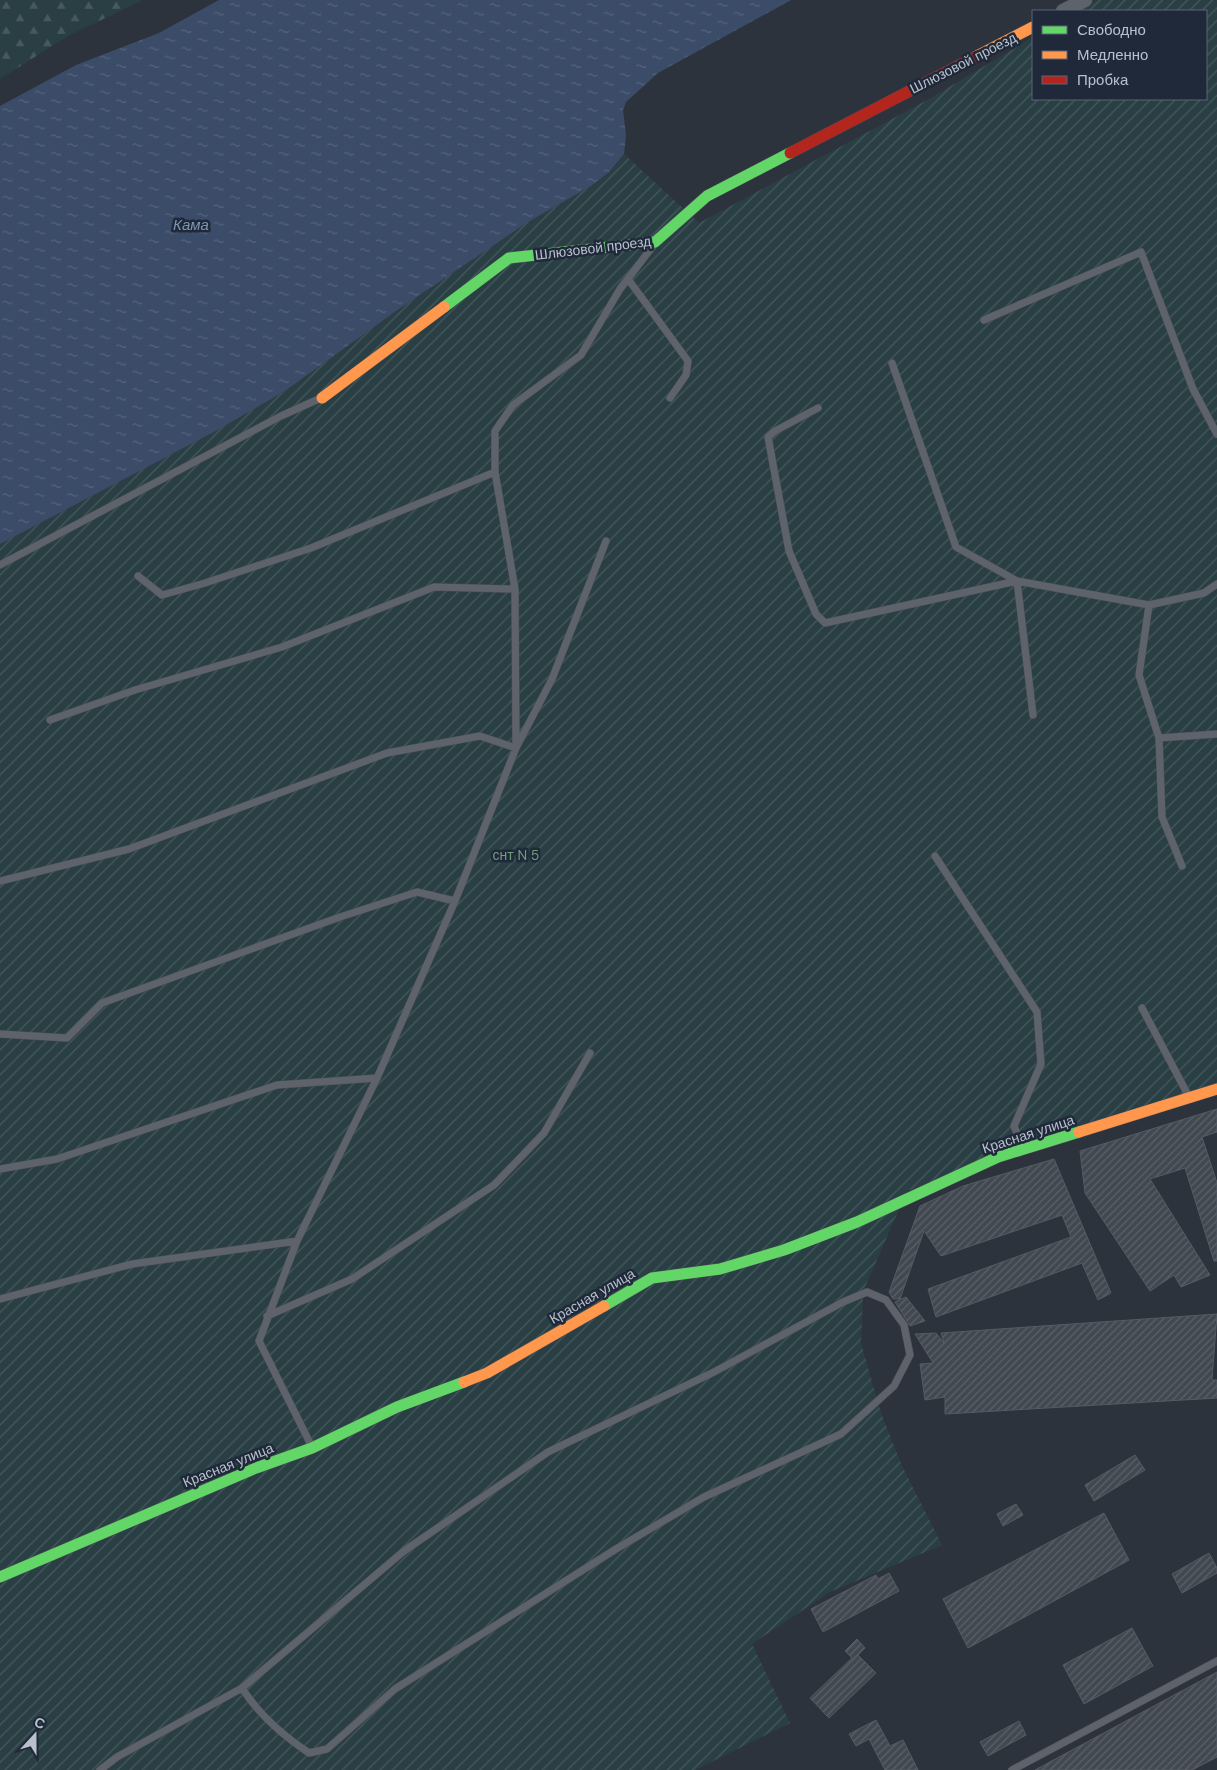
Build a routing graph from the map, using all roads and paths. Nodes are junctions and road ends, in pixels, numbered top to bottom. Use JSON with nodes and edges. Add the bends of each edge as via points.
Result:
{"nodes":[{"id":1,"x":1085,"y":0,"type":"edge"},
{"id":2,"x":1065,"y":10,"type":"edge"},
{"id":3,"x":1032,"y":28,"type":"edge"},
{"id":4,"x":655,"y":242,"type":"junction"},
{"id":5,"x":628,"y":279,"type":"junction"},
{"id":6,"x":984,"y":320,"type":"dead end"},
{"id":7,"x":892,"y":363,"type":"dead end"},
{"id":8,"x":322,"y":398,"type":"joint"},
{"id":9,"x":670,"y":398,"type":"dead end"},
{"id":10,"x":818,"y":408,"type":"dead end"},
{"id":11,"x":1217,"y":434,"type":"edge"},
{"id":12,"x":495,"y":472,"type":"junction"},
{"id":13,"x":606,"y":541,"type":"dead end"},
{"id":14,"x":0,"y":564,"type":"edge"},
{"id":15,"x":138,"y":576,"type":"dead end"},
{"id":16,"x":1017,"y":581,"type":"junction"},
{"id":17,"x":1217,"y":584,"type":"edge"},
{"id":18,"x":515,"y":589,"type":"junction"},
{"id":19,"x":1149,"y":605,"type":"junction"},
{"id":20,"x":1033,"y":715,"type":"dead end"},
{"id":21,"x":50,"y":720,"type":"dead end"},
{"id":22,"x":1217,"y":734,"type":"edge"},
{"id":23,"x":1159,"y":738,"type":"junction"},
{"id":24,"x":516,"y":748,"type":"junction"},
{"id":25,"x":935,"y":856,"type":"dead end"},
{"id":26,"x":1182,"y":866,"type":"dead end"},
{"id":27,"x":0,"y":880,"type":"edge"},
{"id":28,"x":455,"y":901,"type":"junction"},
{"id":29,"x":1142,"y":1008,"type":"dead end"},
{"id":30,"x":0,"y":1034,"type":"edge"},
{"id":31,"x":590,"y":1053,"type":"dead end"},
{"id":32,"x":377,"y":1078,"type":"junction"},
{"id":33,"x":1217,"y":1089,"type":"edge"},
{"id":34,"x":1189,"y":1098,"type":"junction"},
{"id":35,"x":1024,"y":1151,"type":"junction"},
{"id":36,"x":0,"y":1169,"type":"edge"},
{"id":37,"x":297,"y":1241,"type":"junction"},
{"id":38,"x":0,"y":1300,"type":"edge"},
{"id":39,"x":267,"y":1316,"type":"junction"},
{"id":40,"x":312,"y":1448,"type":"junction"},
{"id":41,"x":0,"y":1577,"type":"edge"},
{"id":42,"x":1217,"y":1661,"type":"edge"},
{"id":43,"x":242,"y":1688,"type":"junction"},
{"id":44,"x":100,"y":1770,"type":"edge"},
{"id":45,"x":1012,"y":1770,"type":"edge"}],
"edges":[{"from":1,"to":2,"type":"street"},
{"from":3,"to":4,"type":"street","name":"Шлюзовой проезд","via":[[707,196]]},
{"from":4,"to":5,"type":"lane"},
{"from":4,"to":8,"type":"street","name":"Шлюзовой проезд","via":[[509,258]]},
{"from":5,"to":9,"type":"lane","via":[[688,361],[686,375]]},
{"from":5,"to":12,"type":"lane","via":[[581,356],[513,405],[494,431]]},
{"from":6,"to":11,"type":"lane","via":[[1141,252],[1193,389]]},
{"from":7,"to":16,"type":"lane","via":[[956,547]]},
{"from":8,"to":14,"type":"lane"},
{"from":10,"to":16,"type":"lane","via":[[768,437],[789,551],[816,614],[825,622]]},
{"from":12,"to":15,"type":"lane","via":[[311,548],[205,583],[162,595]]},
{"from":12,"to":18,"type":"lane"},
{"from":13,"to":24,"type":"lane","via":[[552,680]]},
{"from":16,"to":19,"type":"lane"},
{"from":16,"to":20,"type":"lane"},
{"from":17,"to":19,"type":"lane","via":[[1204,593]]},
{"from":18,"to":21,"type":"lane","via":[[434,587],[282,646],[135,690]]},
{"from":18,"to":24,"type":"lane"},
{"from":19,"to":23,"type":"lane","via":[[1139,676]]},
{"from":22,"to":23,"type":"lane"},
{"from":23,"to":26,"type":"lane","via":[[1162,817]]},
{"from":24,"to":27,"type":"lane","via":[[480,736],[387,753],[129,849]]},
{"from":24,"to":28,"type":"lane"},
{"from":25,"to":35,"type":"lane","via":[[1037,1012],[1041,1064],[1014,1126]]},
{"from":28,"to":30,"type":"lane","via":[[417,892],[331,920],[102,1003],[67,1038]]},
{"from":28,"to":32,"type":"lane"},
{"from":29,"to":34,"type":"lane"},
{"from":31,"to":39,"type":"lane","via":[[544,1133],[494,1185],[352,1278]]},
{"from":32,"to":36,"type":"lane","via":[[277,1085],[57,1159]]},
{"from":32,"to":37,"type":"lane"},
{"from":33,"to":34,"type":"street","name":"Красная улица"},
{"from":34,"to":35,"type":"street","name":"Красная улица"},
{"from":35,"to":40,"type":"street","name":"Красная улица","via":[[998,1157],[857,1222],[784,1250],[720,1269],[652,1278],[487,1373],[397,1407]]},
{"from":37,"to":38,"type":"lane","via":[[132,1264]]},
{"from":37,"to":39,"type":"lane"},
{"from":39,"to":40,"type":"lane","via":[[259,1340]]},
{"from":40,"to":41,"type":"street","name":"Красная улица","via":[[256,1468]]},
{"from":42,"to":45,"type":"lane"},
{"from":43,"to":43,"type":"lane","via":[[404,1551],[548,1452],[714,1372],[867,1292],[886,1300],[904,1325],[910,1355],[894,1386],[841,1434],[704,1497],[616,1549],[396,1690],[327,1749],[309,1753],[282,1735]]},
{"from":43,"to":44,"type":"lane","via":[[117,1757]]}]}
